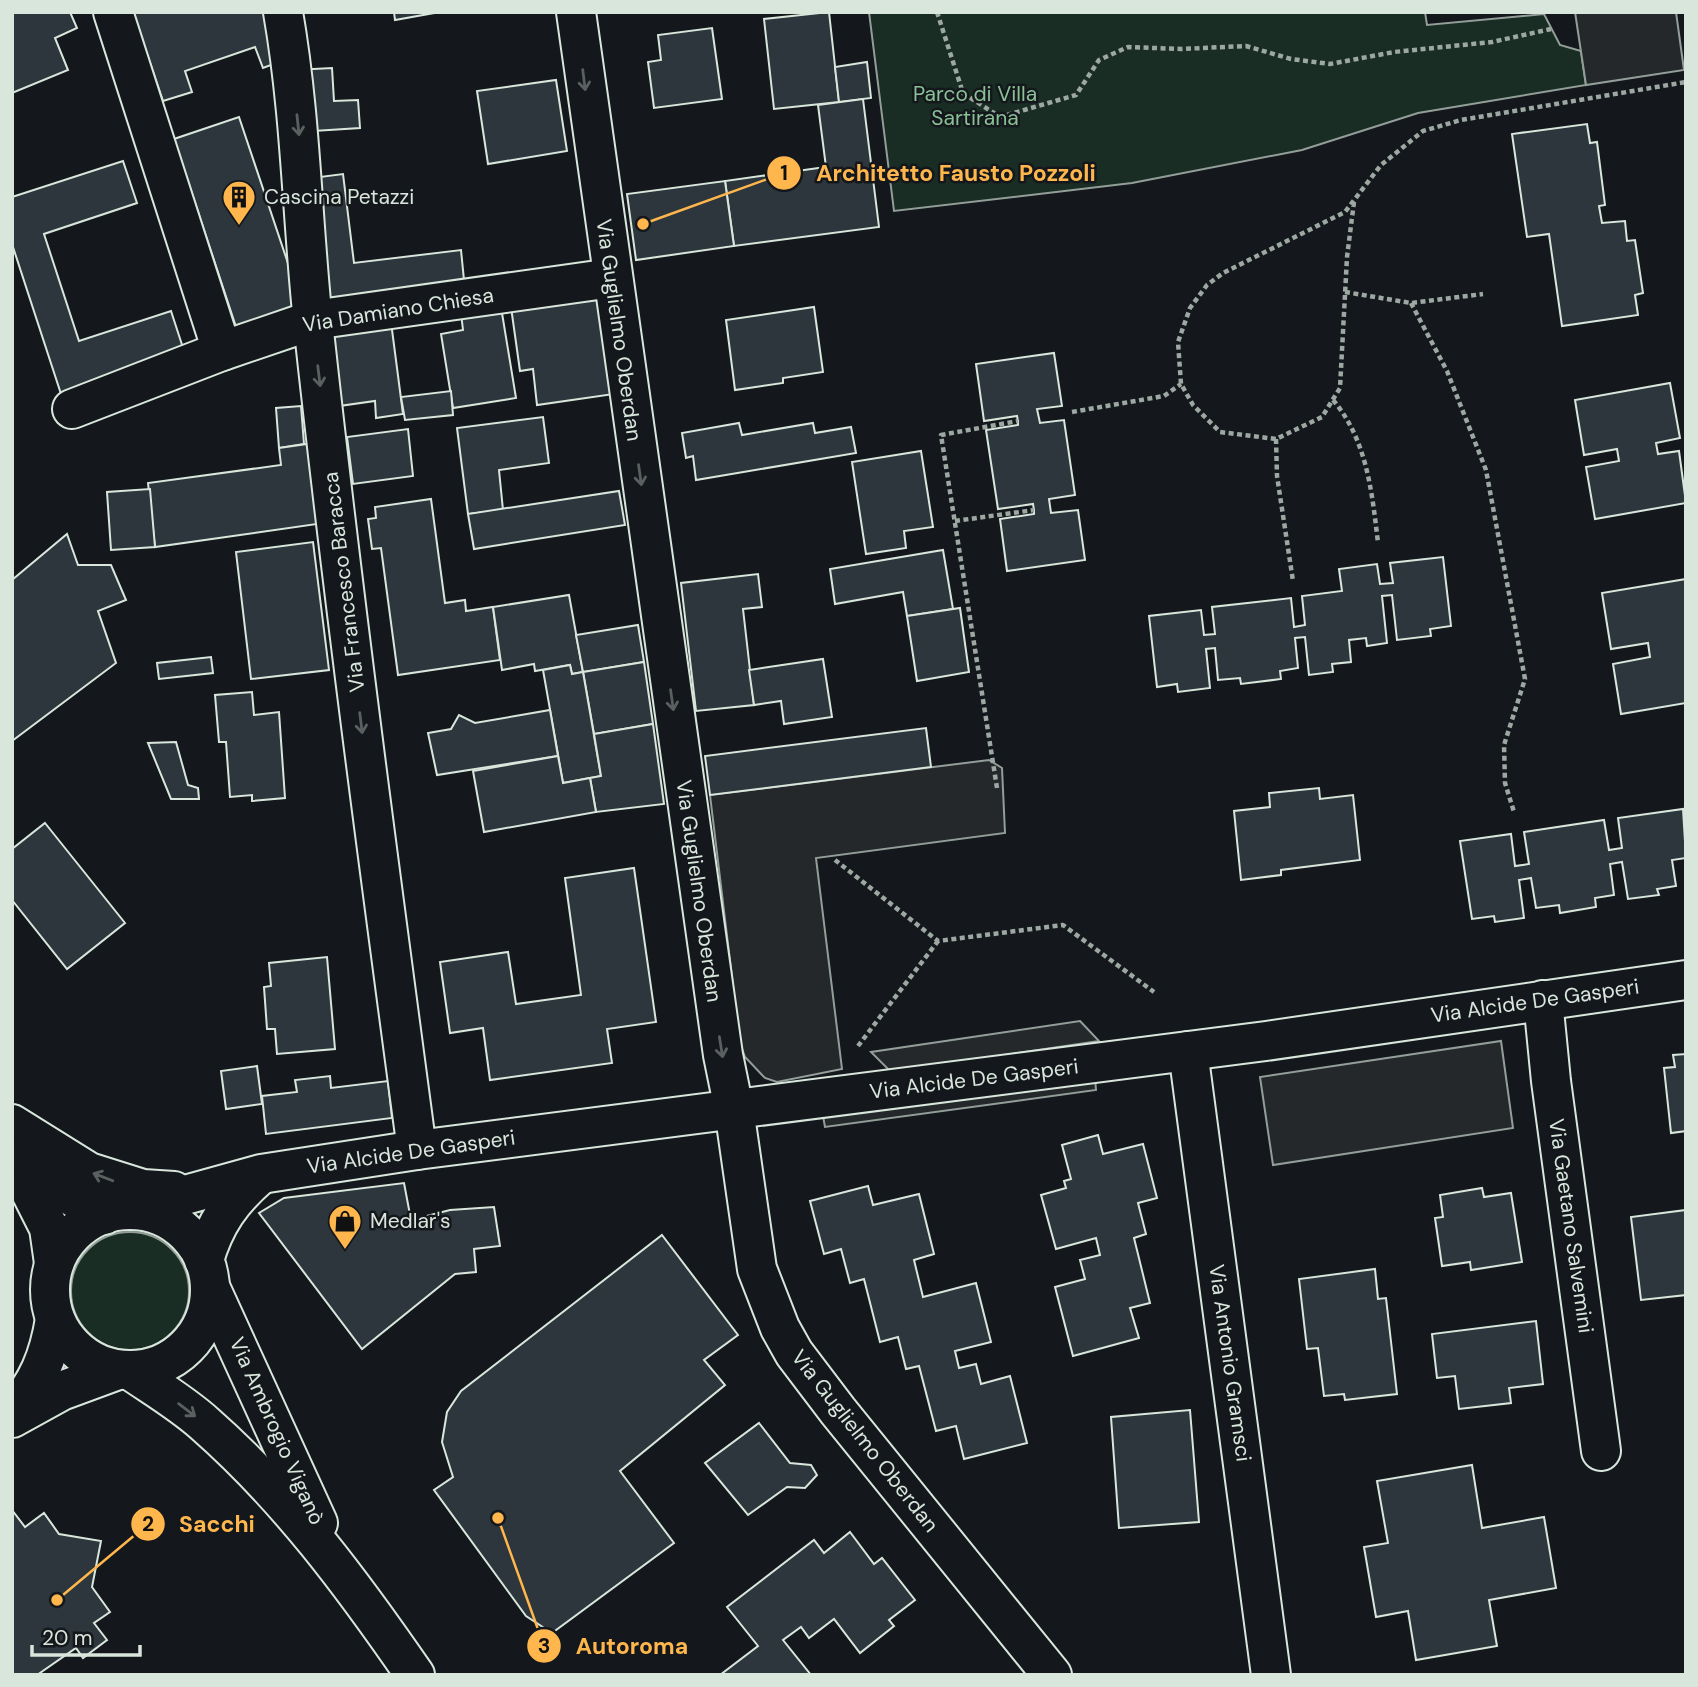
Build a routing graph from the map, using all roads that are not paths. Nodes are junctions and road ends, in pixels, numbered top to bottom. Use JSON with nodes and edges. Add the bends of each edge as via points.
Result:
{"nodes":[{"id":1,"x":113,"y":12,"type":"edge"},
{"id":2,"x":283,"y":12,"type":"edge"},
{"id":3,"x":576,"y":12,"type":"edge"},
{"id":4,"x":612,"y":278,"type":"junction"},
{"id":5,"x":313,"y":320,"type":"junction"},
{"id":6,"x":222,"y":351,"type":"junction"},
{"id":7,"x":72,"y":409,"type":"dead end"},
{"id":8,"x":1686,"y":980,"type":"edge"},
{"id":9,"x":1543,"y":1000,"type":"junction"},
{"id":10,"x":1188,"y":1051,"type":"junction"},
{"id":11,"x":734,"y":1109,"type":"junction"},
{"id":12,"x":12,"y":1124,"type":"edge"},
{"id":13,"x":12,"y":1144,"type":"edge"},
{"id":14,"x":417,"y":1150,"type":"junction"},
{"id":15,"x":12,"y":1155,"type":"edge"},
{"id":16,"x":261,"y":1174,"type":"junction"},
{"id":17,"x":194,"y":1192,"type":"junction"},
{"id":18,"x":118,"y":1212,"type":"junction"},
{"id":19,"x":54,"y":1263,"type":"junction"},
{"id":20,"x":207,"y":1273,"type":"junction"},
{"id":21,"x":55,"y":1319,"type":"junction"},
{"id":22,"x":125,"y":1370,"type":"junction"},
{"id":23,"x":12,"y":1412,"type":"edge"},
{"id":24,"x":12,"y":1418,"type":"edge"},
{"id":25,"x":1601,"y":1451,"type":"dead end"},
{"id":26,"x":346,"y":1575,"type":"junction"},
{"id":27,"x":415,"y":1675,"type":"edge"},
{"id":28,"x":1052,"y":1675,"type":"edge"},
{"id":29,"x":1271,"y":1675,"type":"edge"}],
"edges":[{"from":1,"to":6,"type":"street"},
{"from":2,"to":5,"type":"street","name":"Via Francesco Baracca","one_way":true,"via":[[291,57]]},
{"from":3,"to":4,"type":"street","name":"Via Guglielmo Oberdan","one_way":true},
{"from":4,"to":5,"type":"street","name":"Via Damiano Chiesa"},
{"from":4,"to":11,"type":"street","name":"Via Guglielmo Oberdan","one_way":true},
{"from":5,"to":6,"type":"street","name":"Via Damiano Chiesa"},
{"from":5,"to":14,"type":"street","name":"Via Francesco Baracca","one_way":true},
{"from":6,"to":7,"type":"street","name":"Via Damiano Chiesa"},
{"from":8,"to":9,"type":"street","name":"Via Alcide De Gasperi"},
{"from":9,"to":10,"type":"street","name":"Via Alcide De Gasperi"},
{"from":9,"to":25,"type":"street","name":"Via Gaetano Salvemini"},
{"from":10,"to":11,"type":"street","name":"Via Alcide De Gasperi"},
{"from":10,"to":29,"type":"street","name":"Via Antonio Gramsci"},
{"from":11,"to":14,"type":"street","name":"Via Alcide De Gasperi"},
{"from":11,"to":28,"type":"street","name":"Via Guglielmo Oberdan","via":[[757,1269],[767,1301],[794,1353]]},
{"from":17,"to":12,"type":"street","one_way":true,"via":[[143,1189],[99,1176]]},
{"from":13,"to":18,"type":"street","via":[[56,1187]]},
{"from":14,"to":16,"type":"street","name":"Via Alcide De Gasperi"},
{"from":15,"to":19,"type":"street","via":[[49,1228]]},
{"from":16,"to":17,"type":"street","name":"Via Alcide De Gasperi"},
{"from":16,"to":20,"type":"street","via":[[235,1196],[211,1234]]},
{"from":17,"to":18,"type":"street","name":"Via Alcide De Gasperi"},
{"from":18,"to":19,"type":"street","via":[[83,1226],[66,1242]]},
{"from":18,"to":20,"type":"street","via":[[155,1214],[175,1224],[192,1240]]},
{"from":19,"to":21,"type":"street","via":[[50,1283]]},
{"from":20,"to":22,"type":"street","via":[[207,1312],[196,1335],[179,1354],[157,1366]]},
{"from":20,"to":26,"type":"street","name":"Via Ambrogio Viganò","via":[[297,1480]]},
{"from":21,"to":22,"type":"street","via":[[79,1353],[98,1364]]},
{"from":21,"to":23,"type":"street","via":[[44,1365],[30,1393]]},
{"from":22,"to":24,"type":"street","via":[[61,1391]]},
{"from":22,"to":26,"type":"street","name":"Via Ambrogio Viganò","one_way":true,"via":[[203,1422],[228,1445]]},
{"from":26,"to":27,"type":"street","name":"Via Ambrogio Viganò"}]}
